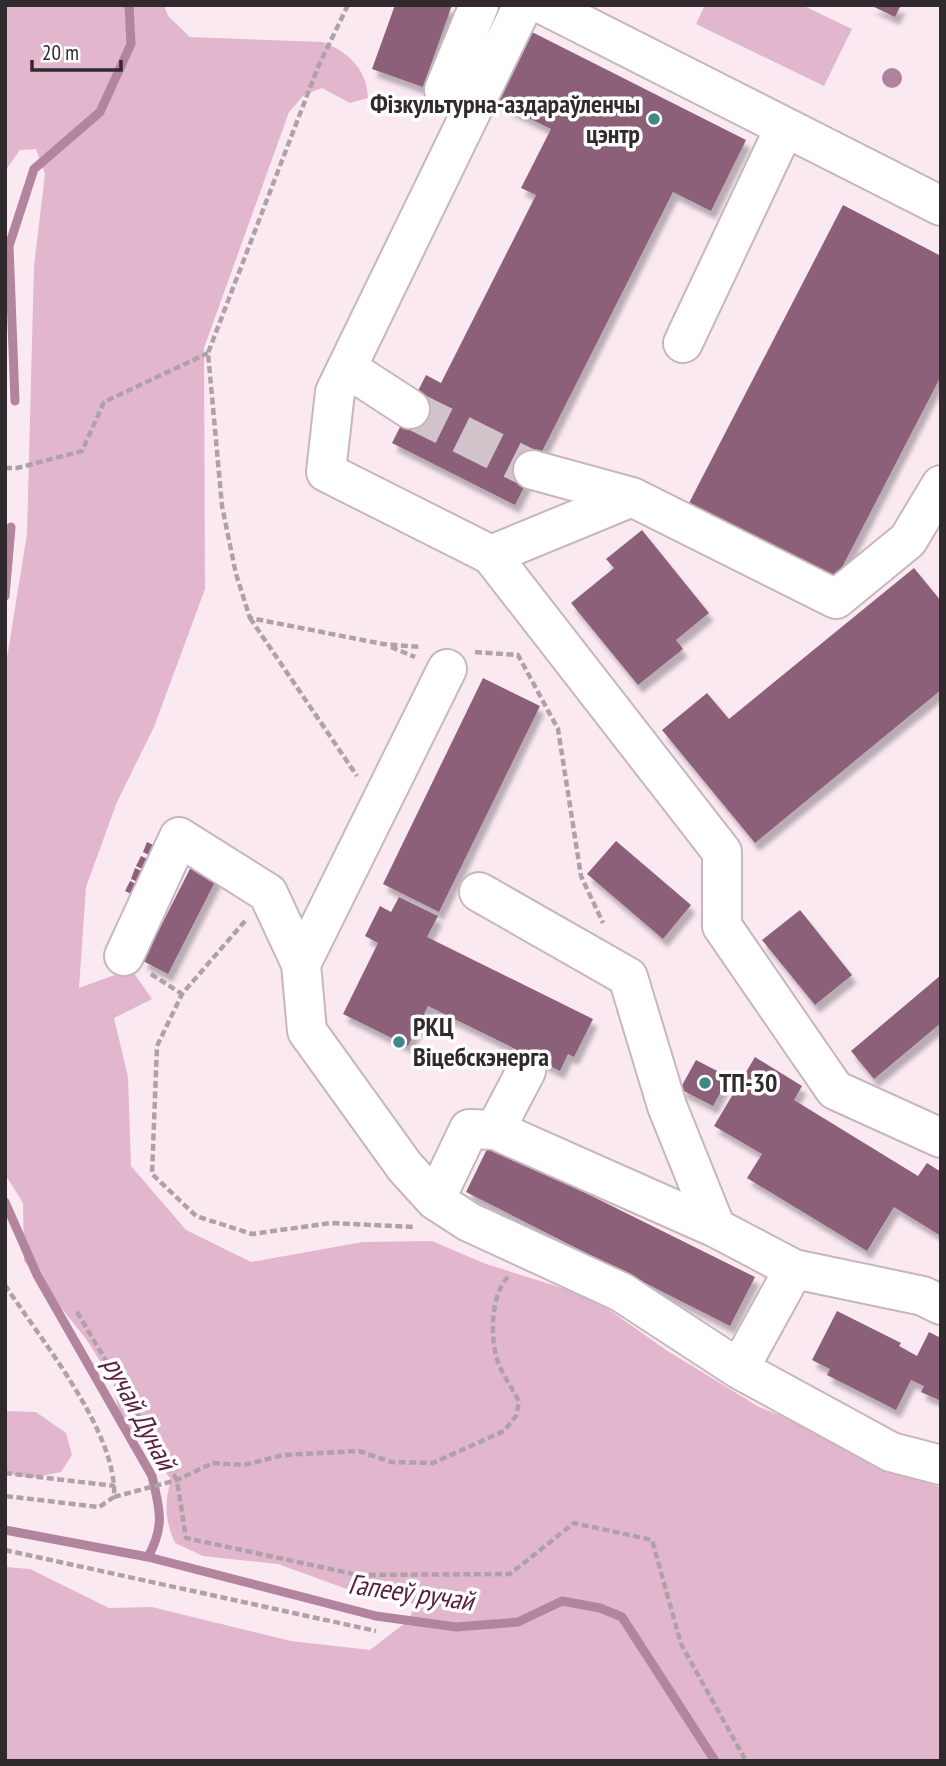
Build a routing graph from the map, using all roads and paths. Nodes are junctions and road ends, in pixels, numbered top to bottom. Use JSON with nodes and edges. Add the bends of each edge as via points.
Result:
{"nodes":[{"id":1,"x":478,"y":5,"type":"edge"},
{"id":2,"x":523,"y":5,"type":"edge"},
{"id":3,"x":544,"y":5,"type":"edge"},
{"id":4,"x":444,"y":90,"type":"dead end"},
{"id":5,"x":785,"y":127,"type":"junction"},
{"id":6,"x":941,"y":206,"type":"edge"},
{"id":7,"x":683,"y":343,"type":"dead end"},
{"id":8,"x":208,"y":353,"type":"dead end"},
{"id":9,"x":347,"y":368,"type":"junction"},
{"id":10,"x":410,"y":409,"type":"tunnel mouth"},
{"id":11,"x":5,"y":468,"type":"edge"},
{"id":12,"x":533,"y":470,"type":"tunnel mouth"},
{"id":13,"x":632,"y":497,"type":"junction"},
{"id":14,"x":938,"y":498,"type":"edge"},
{"id":15,"x":491,"y":555,"type":"junction"},
{"id":16,"x":250,"y":618,"type":"dead end"},
{"id":17,"x":446,"y":669,"type":"dead end"},
{"id":18,"x":378,"y":808,"type":"junction"},
{"id":19,"x":479,"y":892,"type":"dead end"},
{"id":20,"x":268,"y":893,"type":"junction"},
{"id":21,"x":124,"y":956,"type":"dead end"},
{"id":22,"x":301,"y":964,"type":"junction"},
{"id":23,"x":526,"y":1071,"type":"dead end"},
{"id":24,"x":495,"y":1130,"type":"junction"},
{"id":25,"x":941,"y":1138,"type":"edge"},
{"id":26,"x":435,"y":1200,"type":"junction"},
{"id":27,"x":468,"y":1222,"type":"junction"},
{"id":28,"x":716,"y":1228,"type":"junction"},
{"id":29,"x":533,"y":1252,"type":"junction"},
{"id":30,"x":794,"y":1269,"type":"junction"},
{"id":31,"x":5,"y":1284,"type":"edge"},
{"id":32,"x":941,"y":1305,"type":"edge"},
{"id":33,"x":77,"y":1312,"type":"dead end"},
{"id":34,"x":739,"y":1369,"type":"junction"},
{"id":35,"x":941,"y":1465,"type":"edge"},
{"id":36,"x":5,"y":1473,"type":"edge"},
{"id":37,"x":177,"y":1480,"type":"junction"},
{"id":38,"x":115,"y":1486,"type":"junction"},
{"id":39,"x":5,"y":1496,"type":"edge"},
{"id":40,"x":114,"y":1497,"type":"junction"},
{"id":41,"x":5,"y":1550,"type":"edge"},
{"id":42,"x":376,"y":1631,"type":"dead end"},
{"id":43,"x":747,"y":1761,"type":"edge"}],
"edges":[{"from":1,"to":4,"type":"street"},
{"from":2,"to":9,"type":"street"},
{"from":3,"to":5,"type":"street"},
{"from":5,"to":6,"type":"street"},
{"from":5,"to":7,"type":"street"},
{"from":8,"to":11,"type":"path","via":[[104,402],[82,452]]},
{"from":9,"to":10,"type":"street"},
{"from":9,"to":15,"type":"street","via":[[335,392],[326,472]]},
{"from":12,"to":13,"type":"street"},
{"from":13,"to":14,"type":"street","via":[[836,599],[908,540]]},
{"from":13,"to":15,"type":"street"},
{"from":15,"to":25,"type":"street","via":[[722,852],[722,926],[835,1090]]},
{"from":16,"to":18,"type":"path"},
{"from":17,"to":18,"type":"street"},
{"from":18,"to":22,"type":"street"},
{"from":19,"to":28,"type":"street","via":[[628,977],[667,1106]]},
{"from":20,"to":21,"type":"street","via":[[179,837]]},
{"from":20,"to":22,"type":"street"},
{"from":20,"to":27,"type":"path","via":[[182,995],[157,1046],[152,1174],[196,1216],[252,1234],[331,1223],[411,1227]]},
{"from":22,"to":26,"type":"street","via":[[307,1031],[405,1167]]},
{"from":23,"to":24,"type":"street"},
{"from":24,"to":26,"type":"street","via":[[468,1129]]},
{"from":24,"to":28,"type":"street"},
{"from":26,"to":27,"type":"street"},
{"from":27,"to":29,"type":"street"},
{"from":28,"to":30,"type":"street"},
{"from":29,"to":34,"type":"street","via":[[621,1292]]},
{"from":29,"to":37,"type":"path","via":[[502,1283],[496,1303],[498,1361],[519,1402],[516,1416],[504,1431],[433,1463],[391,1462],[359,1451],[283,1455],[244,1465],[213,1463]]},
{"from":30,"to":32,"type":"street","via":[[923,1296]]},
{"from":30,"to":34,"type":"street"},
{"from":31,"to":38,"type":"path","via":[[101,1431]]},
{"from":33,"to":37,"type":"path"},
{"from":34,"to":35,"type":"street","via":[[891,1452]]},
{"from":36,"to":38,"type":"path"},
{"from":37,"to":40,"type":"path"},
{"from":37,"to":43,"type":"path","via":[[186,1538],[358,1575],[510,1574],[574,1523],[652,1540],[681,1644]]},
{"from":38,"to":40,"type":"path"},
{"from":39,"to":40,"type":"path","via":[[99,1507]]},
{"from":41,"to":42,"type":"path"}]}
